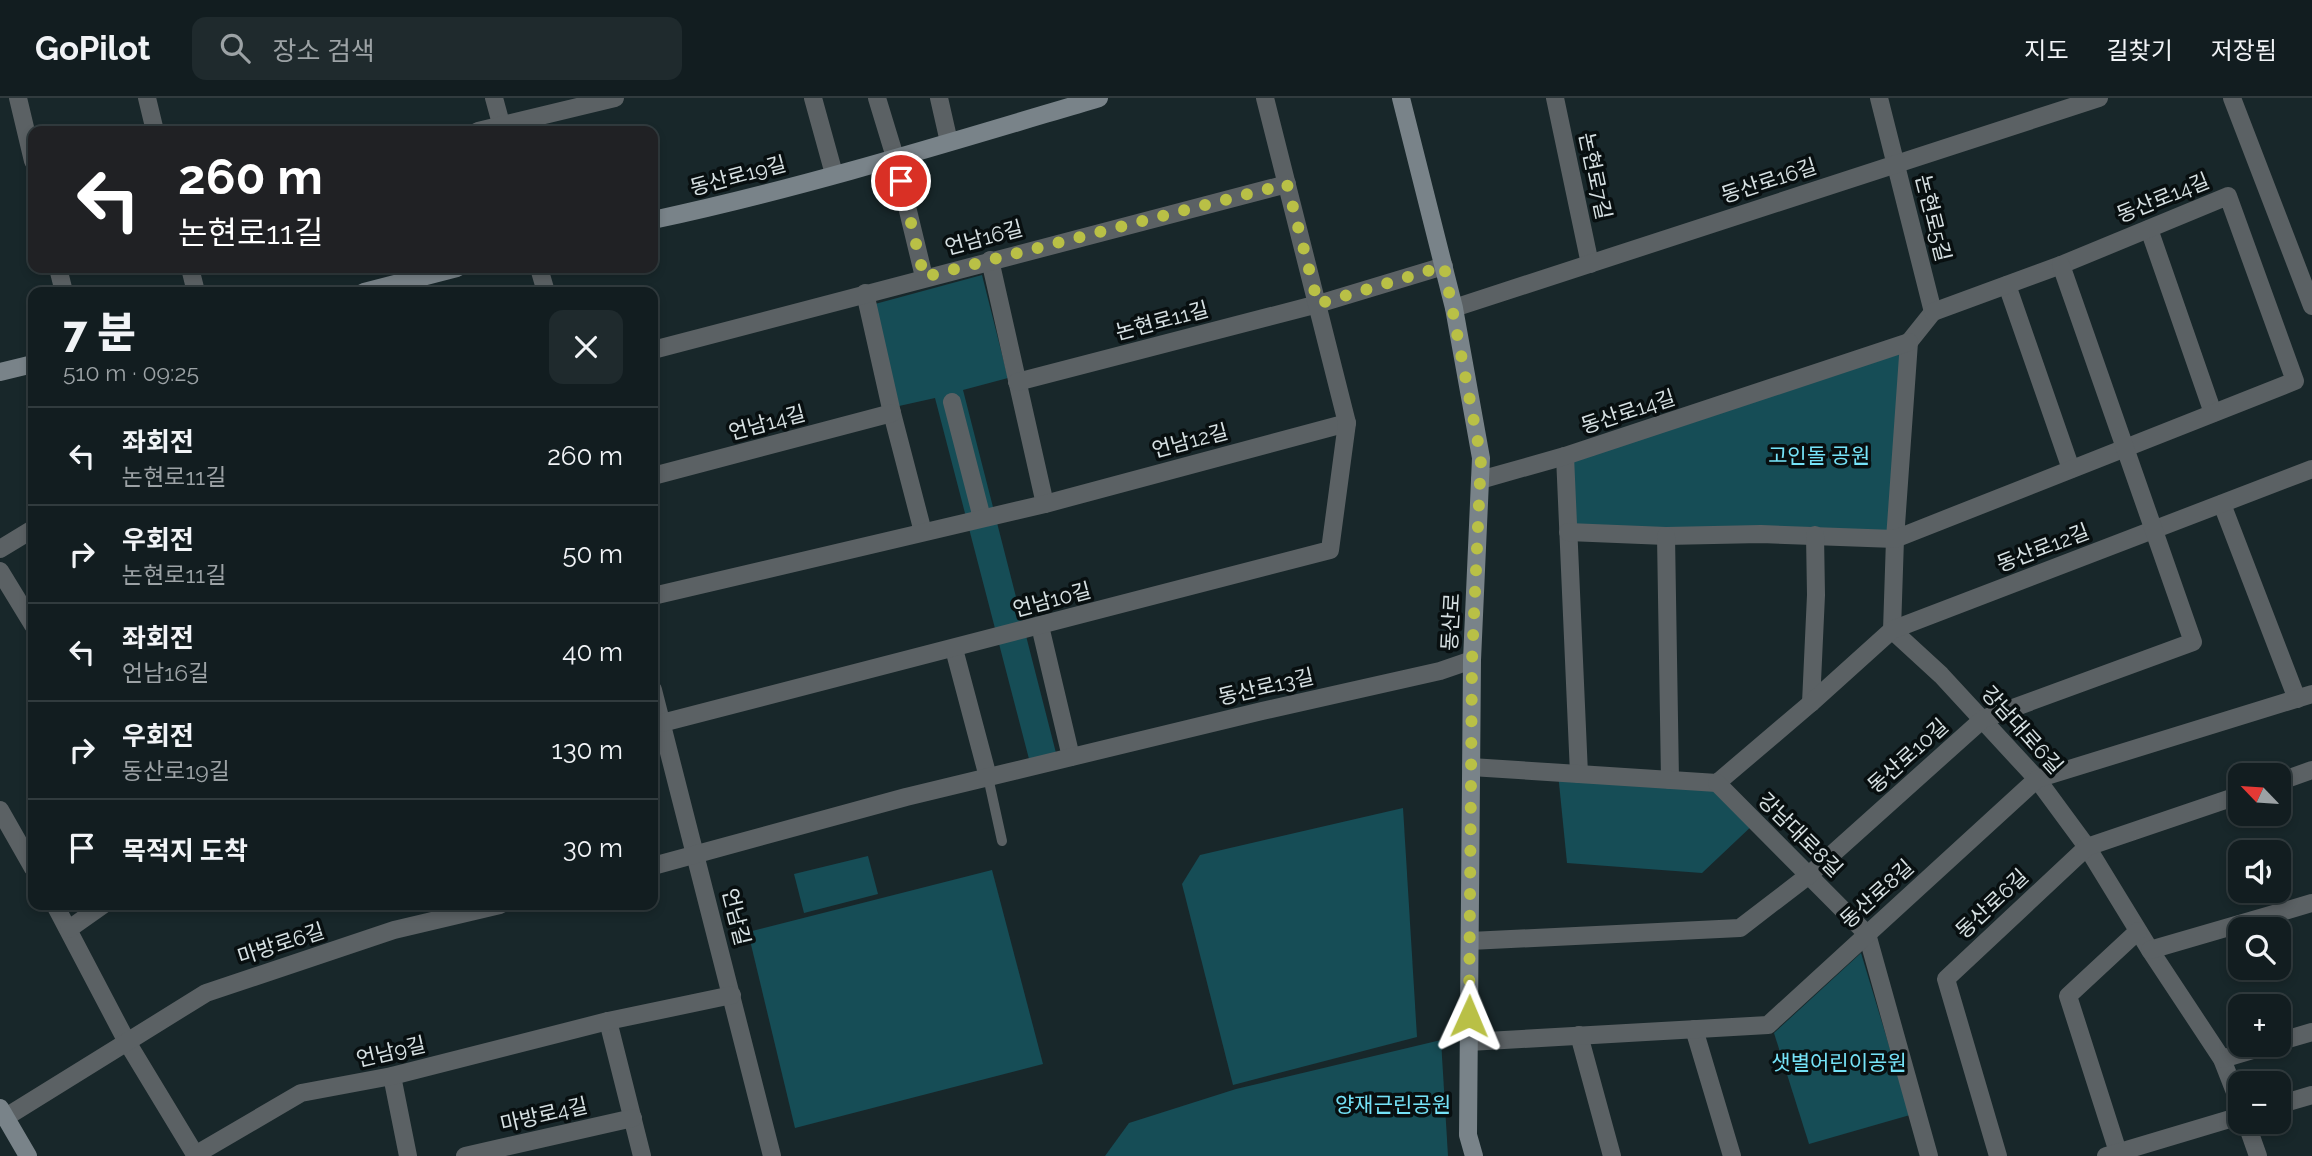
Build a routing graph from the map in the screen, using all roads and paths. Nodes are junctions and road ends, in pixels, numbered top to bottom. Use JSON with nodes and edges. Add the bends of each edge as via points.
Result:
{"nodes":[{"id":1,"x":18,"y":98,"type":"edge"},
{"id":2,"x":147,"y":98,"type":"edge"},
{"id":3,"x":494,"y":98,"type":"edge"},
{"id":4,"x":615,"y":98,"type":"edge"},
{"id":5,"x":813,"y":98,"type":"edge"},
{"id":6,"x":877,"y":98,"type":"edge"},
{"id":7,"x":939,"y":98,"type":"edge"},
{"id":8,"x":1099,"y":98,"type":"edge"},
{"id":9,"x":1265,"y":98,"type":"edge"},
{"id":10,"x":1401,"y":98,"type":"edge"},
{"id":11,"x":1555,"y":98,"type":"edge"},
{"id":12,"x":1879,"y":98,"type":"edge"},
{"id":13,"x":2099,"y":98,"type":"edge"},
{"id":14,"x":2232,"y":98,"type":"edge"},
{"id":15,"x":154,"y":126,"type":"edge"},
{"id":16,"x":501,"y":126,"type":"edge"},
{"id":17,"x":510,"y":126,"type":"edge"},
{"id":18,"x":28,"y":140,"type":"edge"},
{"id":19,"x":949,"y":142,"type":"junction"},
{"id":20,"x":895,"y":157,"type":"junction"},
{"id":21,"x":1896,"y":163,"type":"junction"},
{"id":22,"x":834,"y":174,"type":"junction"},
{"id":23,"x":1287,"y":184,"type":"junction"},
{"id":24,"x":658,"y":219,"type":"edge"},
{"id":25,"x":2149,"y":229,"type":"junction"},
{"id":26,"x":990,"y":260,"type":"junction"},
{"id":27,"x":1590,"y":264,"type":"junction"},
{"id":28,"x":2061,"y":265,"type":"junction"},
{"id":29,"x":1444,"y":266,"type":"junction"},
{"id":30,"x":445,"y":273,"type":"edge"},
{"id":31,"x":924,"y":277,"type":"junction"},
{"id":32,"x":2007,"y":285,"type":"junction"},
{"id":33,"x":411,"y":287,"type":"edge"},
{"id":34,"x":864,"y":293,"type":"junction"},
{"id":35,"x":1318,"y":304,"type":"junction"},
{"id":36,"x":2312,"y":306,"type":"edge"},
{"id":37,"x":1454,"y":308,"type":"junction"},
{"id":38,"x":1933,"y":312,"type":"junction"},
{"id":39,"x":1909,"y":342,"type":"junction"},
{"id":40,"x":658,"y":349,"type":"edge"},
{"id":41,"x":28,"y":365,"type":"edge"},
{"id":42,"x":0,"y":372,"type":"edge"},
{"id":43,"x":1017,"y":382,"type":"junction"},
{"id":44,"x":952,"y":402,"type":"dead end"},
{"id":45,"x":2214,"y":413,"type":"junction"},
{"id":46,"x":892,"y":414,"type":"junction"},
{"id":47,"x":1347,"y":423,"type":"junction"},
{"id":48,"x":2125,"y":448,"type":"junction"},
{"id":49,"x":1565,"y":456,"type":"junction"},
{"id":50,"x":2312,"y":469,"type":"edge"},
{"id":51,"x":2071,"y":470,"type":"junction"},
{"id":52,"x":658,"y":475,"type":"edge"},
{"id":53,"x":1480,"y":481,"type":"junction"},
{"id":54,"x":1045,"y":504,"type":"junction"},
{"id":55,"x":2222,"y":504,"type":"junction"},
{"id":56,"x":982,"y":519,"type":"junction"},
{"id":57,"x":2154,"y":530,"type":"junction"},
{"id":58,"x":28,"y":532,"type":"edge"},
{"id":59,"x":923,"y":532,"type":"junction"},
{"id":60,"x":1569,"y":533,"type":"junction"},
{"id":61,"x":1815,"y":535,"type":"junction"},
{"id":62,"x":1666,"y":536,"type":"junction"},
{"id":63,"x":1895,"y":539,"type":"junction"},
{"id":64,"x":0,"y":549,"type":"edge"},
{"id":65,"x":0,"y":571,"type":"edge"},
{"id":66,"x":658,"y":595,"type":"edge"},
{"id":67,"x":28,"y":617,"type":"edge"},
{"id":68,"x":1040,"y":626,"type":"junction"},
{"id":69,"x":1892,"y":630,"type":"junction"},
{"id":70,"x":954,"y":649,"type":"junction"},
{"id":71,"x":1472,"y":660,"type":"junction"},
{"id":72,"x":2304,"y":696,"type":"edge"},
{"id":73,"x":1811,"y":703,"type":"junction"},
{"id":74,"x":658,"y":708,"type":"edge"},
{"id":75,"x":1983,"y":719,"type":"junction"},
{"id":76,"x":662,"y":723,"type":"junction"},
{"id":77,"x":1071,"y":757,"type":"junction"},
{"id":78,"x":1471,"y":767,"type":"junction"},
{"id":79,"x":2312,"y":770,"type":"edge"},
{"id":80,"x":1579,"y":774,"type":"junction"},
{"id":81,"x":988,"y":777,"type":"junction"},
{"id":82,"x":2291,"y":777,"type":"edge"},
{"id":83,"x":2037,"y":779,"type":"junction"},
{"id":84,"x":1670,"y":780,"type":"junction"},
{"id":85,"x":1717,"y":783,"type":"junction"},
{"id":86,"x":2228,"y":799,"type":"edge"},
{"id":87,"x":0,"y":810,"type":"edge"},
{"id":88,"x":1002,"y":841,"type":"dead end"},
{"id":89,"x":2087,"y":847,"type":"junction"},
{"id":90,"x":696,"y":854,"type":"junction"},
{"id":91,"x":28,"y":859,"type":"edge"},
{"id":92,"x":658,"y":865,"type":"edge"},
{"id":93,"x":1809,"y":875,"type":"junction"},
{"id":94,"x":2312,"y":903,"type":"edge"},
{"id":95,"x":58,"y":910,"type":"edge"},
{"id":96,"x":96,"y":910,"type":"edge"},
{"id":97,"x":479,"y":910,"type":"edge"},
{"id":98,"x":69,"y":929,"type":"junction"},
{"id":99,"x":2138,"y":931,"type":"junction"},
{"id":100,"x":1867,"y":934,"type":"junction"},
{"id":101,"x":1470,"y":941,"type":"junction"},
{"id":102,"x":2150,"y":950,"type":"junction"},
{"id":103,"x":732,"y":995,"type":"junction"},
{"id":104,"x":608,"y":1021,"type":"junction"},
{"id":105,"x":1694,"y":1029,"type":"junction"},
{"id":106,"x":2312,"y":1032,"type":"edge"},
{"id":107,"x":1580,"y":1035,"type":"junction"},
{"id":108,"x":2291,"y":1038,"type":"edge"},
{"id":109,"x":127,"y":1042,"type":"junction"},
{"id":110,"x":1469,"y":1042,"type":"junction"},
{"id":111,"x":2229,"y":1057,"type":"edge"},
{"id":112,"x":2222,"y":1059,"type":"junction"},
{"id":113,"x":2228,"y":1074,"type":"edge"},
{"id":114,"x":392,"y":1076,"type":"junction"},
{"id":115,"x":2312,"y":1095,"type":"edge"},
{"id":116,"x":2291,"y":1101,"type":"edge"},
{"id":117,"x":3,"y":1113,"type":"edge"},
{"id":118,"x":633,"y":1118,"type":"junction"},
{"id":119,"x":2228,"y":1120,"type":"edge"},
{"id":120,"x":2250,"y":1134,"type":"edge"},
{"id":121,"x":2112,"y":1154,"type":"edge"},
{"id":122,"x":28,"y":1156,"type":"edge"},
{"id":123,"x":195,"y":1156,"type":"edge"},
{"id":124,"x":408,"y":1156,"type":"edge"},
{"id":125,"x":465,"y":1156,"type":"edge"},
{"id":126,"x":642,"y":1156,"type":"edge"},
{"id":127,"x":772,"y":1156,"type":"edge"},
{"id":128,"x":1474,"y":1156,"type":"edge"},
{"id":129,"x":1612,"y":1156,"type":"edge"},
{"id":130,"x":1732,"y":1156,"type":"edge"},
{"id":131,"x":1929,"y":1156,"type":"edge"},
{"id":132,"x":1998,"y":1156,"type":"edge"},
{"id":133,"x":2258,"y":1156,"type":"edge"}],
"edges":[{"from":1,"to":18,"type":"street"},
{"from":2,"to":15,"type":"street"},
{"from":3,"to":16,"type":"street"},
{"from":4,"to":17,"type":"street"},
{"from":5,"to":22,"type":"street"},
{"from":6,"to":20,"type":"street"},
{"from":7,"to":19,"type":"street"},
{"from":8,"to":19,"type":"street","name":"동산로19길"},
{"from":9,"to":23,"type":"street"},
{"from":10,"to":29,"type":"street","name":"동산로"},
{"from":11,"to":27,"type":"street","name":"논현로7길"},
{"from":12,"to":21,"type":"street","name":"논현로5길"},
{"from":13,"to":21,"type":"street","name":"동산로16길"},
{"from":14,"to":36,"type":"street"},
{"from":19,"to":20,"type":"street","name":"동산로19길"},
{"from":20,"to":22,"type":"street","name":"동산로19길"},
{"from":20,"to":31,"type":"street"},
{"from":21,"to":27,"type":"street","name":"동산로16길"},
{"from":21,"to":38,"type":"street","name":"논현로5길"},
{"from":22,"to":24,"type":"street","name":"동산로19길"},
{"from":23,"to":26,"type":"street","name":"언남16길"},
{"from":23,"to":35,"type":"street"},
{"from":25,"to":28,"type":"street","name":"동산로14길"},
{"from":25,"to":45,"type":"street"},
{"from":25,"to":45,"type":"street","name":"동산로14길","via":[[2228,196],[2295,381]]},
{"from":26,"to":31,"type":"street","name":"언남16길"},
{"from":26,"to":43,"type":"street"},
{"from":27,"to":37,"type":"street","name":"동산로16길"},
{"from":28,"to":32,"type":"street","name":"동산로14길"},
{"from":28,"to":48,"type":"street","name":"동산로10길"},
{"from":29,"to":35,"type":"street","name":"논현로11길"},
{"from":29,"to":37,"type":"street","name":"동산로"},
{"from":30,"to":33,"type":"street"},
{"from":31,"to":34,"type":"street","name":"언남16길"},
{"from":32,"to":38,"type":"street","name":"동산로14길"},
{"from":32,"to":51,"type":"street"},
{"from":34,"to":40,"type":"street","name":"언남16길"},
{"from":34,"to":46,"type":"street"},
{"from":35,"to":43,"type":"street","name":"논현로11길"},
{"from":35,"to":47,"type":"street"},
{"from":37,"to":53,"type":"street","name":"동산로","via":[[1481,458]]},
{"from":38,"to":39,"type":"street"},
{"from":39,"to":49,"type":"street","name":"동산로14길"},
{"from":39,"to":63,"type":"street"},
{"from":41,"to":42,"type":"street"},
{"from":43,"to":54,"type":"street"},
{"from":44,"to":56,"type":"street"},
{"from":45,"to":48,"type":"street"},
{"from":46,"to":52,"type":"street","name":"언남14길"},
{"from":46,"to":59,"type":"street"},
{"from":47,"to":54,"type":"street","name":"언남12길"},
{"from":47,"to":68,"type":"street","name":"언남10길","via":[[1330,550]]},
{"from":48,"to":51,"type":"street"},
{"from":48,"to":57,"type":"street","name":"동산로10길"},
{"from":49,"to":53,"type":"street","name":"동산로14길"},
{"from":49,"to":60,"type":"street"},
{"from":50,"to":55,"type":"street","name":"동산로12길"},
{"from":51,"to":63,"type":"street"},
{"from":53,"to":71,"type":"street","name":"동산로"},
{"from":54,"to":56,"type":"street","name":"언남12길"},
{"from":55,"to":57,"type":"street","name":"동산로12길"},
{"from":55,"to":72,"type":"street","name":"동산로8길"},
{"from":56,"to":59,"type":"street","name":"언남12길"},
{"from":57,"to":69,"type":"street","name":"동산로12길"},
{"from":57,"to":75,"type":"street","name":"동산로10길","via":[[2193,642]]},
{"from":58,"to":64,"type":"street"},
{"from":59,"to":66,"type":"street","name":"언남12길"},
{"from":60,"to":62,"type":"street"},
{"from":60,"to":80,"type":"street"},
{"from":61,"to":62,"type":"street"},
{"from":61,"to":63,"type":"street"},
{"from":61,"to":73,"type":"street"},
{"from":62,"to":84,"type":"street"},
{"from":63,"to":69,"type":"street"},
{"from":65,"to":67,"type":"street"},
{"from":68,"to":70,"type":"street","name":"언남10길"},
{"from":68,"to":77,"type":"street"},
{"from":69,"to":73,"type":"street","name":"동산로12길"},
{"from":69,"to":75,"type":"street","name":"강남대로6길"},
{"from":70,"to":76,"type":"street","name":"언남10길"},
{"from":70,"to":81,"type":"street"},
{"from":71,"to":77,"type":"street","name":"동산로13길"},
{"from":71,"to":78,"type":"street","name":"동산로"},
{"from":72,"to":83,"type":"street","name":"동산로8길"},
{"from":73,"to":85,"type":"street","name":"동산로12길"},
{"from":74,"to":76,"type":"street","name":"언남길"},
{"from":75,"to":83,"type":"street","name":"강남대로6길"},
{"from":75,"to":93,"type":"street","name":"동산로10길"},
{"from":76,"to":90,"type":"street","name":"언남길"},
{"from":77,"to":81,"type":"street","name":"동산로13길"},
{"from":78,"to":80,"type":"street"},
{"from":78,"to":101,"type":"street","name":"동산로"},
{"from":79,"to":82,"type":"street"},
{"from":80,"to":84,"type":"street"},
{"from":81,"to":88,"type":"lane"},
{"from":81,"to":90,"type":"street","name":"동산로13길"},
{"from":83,"to":89,"type":"street","name":"강남대로6길"},
{"from":83,"to":100,"type":"street","name":"동산로8길"},
{"from":84,"to":85,"type":"street"},
{"from":85,"to":93,"type":"street","name":"강남대로8길"},
{"from":86,"to":89,"type":"street","name":"동산로6길"},
{"from":87,"to":91,"type":"street"},
{"from":89,"to":99,"type":"street","name":"강남대로6길"},
{"from":89,"to":132,"type":"street","name":"동산로6길","via":[[1946,979]]},
{"from":90,"to":92,"type":"street"},
{"from":90,"to":103,"type":"street","name":"언남길"},
{"from":93,"to":100,"type":"street","name":"강남대로8길"},
{"from":93,"to":101,"type":"street","name":"동산로10길","via":[[1740,928]]},
{"from":94,"to":102,"type":"street"},
{"from":95,"to":98,"type":"street"},
{"from":96,"to":98,"type":"street"},
{"from":97,"to":109,"type":"street","name":"마방로6길","via":[[394,930],[206,993]]},
{"from":98,"to":109,"type":"street"},
{"from":99,"to":102,"type":"street","name":"강남대로6길"},
{"from":99,"to":121,"type":"street","via":[[2068,996]]},
{"from":100,"to":105,"type":"street","name":"동산로8길","via":[[1768,1025]]},
{"from":100,"to":131,"type":"street","name":"강남대로8길"},
{"from":101,"to":110,"type":"street","name":"동산로"},
{"from":102,"to":112,"type":"street","name":"강남대로6길"},
{"from":103,"to":104,"type":"street","name":"언남9길"},
{"from":103,"to":127,"type":"street","name":"언남길"},
{"from":104,"to":114,"type":"street","name":"언남9길"},
{"from":104,"to":118,"type":"street"},
{"from":105,"to":107,"type":"street","name":"동산로8길"},
{"from":105,"to":130,"type":"street"},
{"from":106,"to":108,"type":"street"},
{"from":107,"to":110,"type":"street","name":"동산로8길"},
{"from":107,"to":129,"type":"street"},
{"from":109,"to":117,"type":"street","name":"마방로6길"},
{"from":109,"to":123,"type":"street"},
{"from":110,"to":128,"type":"street","name":"동산로","via":[[1468,1135]]},
{"from":111,"to":112,"type":"street"},
{"from":112,"to":113,"type":"street","name":"강남대로6길"},
{"from":114,"to":123,"type":"street","name":"언남9길","via":[[301,1093]]},
{"from":114,"to":124,"type":"street"},
{"from":115,"to":116,"type":"street"},
{"from":117,"to":122,"type":"street"},
{"from":118,"to":125,"type":"street","name":"마방로4길"},
{"from":118,"to":126,"type":"street"},
{"from":119,"to":121,"type":"street"},
{"from":120,"to":133,"type":"street"}]}
